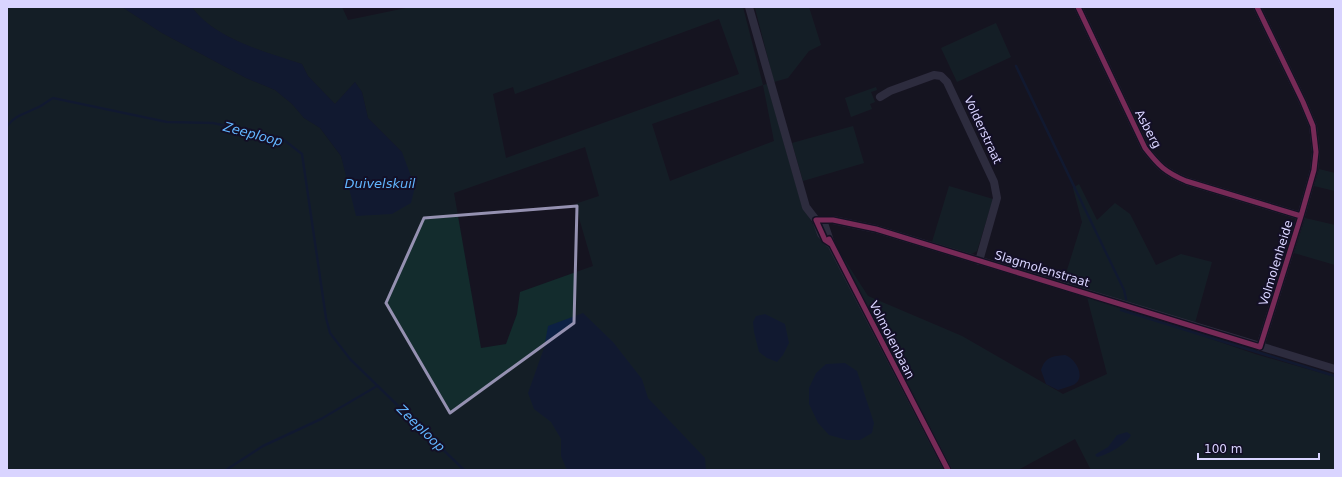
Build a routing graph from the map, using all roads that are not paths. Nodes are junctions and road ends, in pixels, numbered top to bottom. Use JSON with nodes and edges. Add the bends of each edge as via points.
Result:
{"nodes":[{"id":1,"x":749,"y":7,"type":"edge"},
{"id":2,"x":1078,"y":7,"type":"edge"},
{"id":3,"x":1257,"y":7,"type":"edge"},
{"id":4,"x":880,"y":97,"type":"dead end"},
{"id":5,"x":1301,"y":216,"type":"junction"},
{"id":6,"x":820,"y":220,"type":"junction"},
{"id":7,"x":979,"y":260,"type":"junction"},
{"id":8,"x":1260,"y":347,"type":"junction"},
{"id":9,"x":1335,"y":369,"type":"edge"},
{"id":10,"x":948,"y":470,"type":"edge"}],
"edges":[{"from":1,"to":6,"type":"street","name":"Volmolenbaan","via":[[801,192],[806,207]]},
{"from":2,"to":5,"type":"street","name":"Asberg","via":[[1145,148],[1157,164],[1186,181]]},
{"from":3,"to":5,"type":"street","name":"Volmolenheide","via":[[1313,126],[1316,152],[1314,170]]},
{"from":4,"to":7,"type":"street","name":"Volderstraat","via":[[890,90],[934,74],[947,82],[997,190]]},
{"from":5,"to":8,"type":"street","name":"Volmolenheide"},
{"from":6,"to":7,"type":"street","name":"Slagmolenstraat","via":[[876,229]]},
{"from":6,"to":10,"type":"street","name":"Volmolenbaan"},
{"from":7,"to":8,"type":"street","name":"Slagmolenstraat"},
{"from":8,"to":9,"type":"street","name":"Slagmolenstraat"}]}
